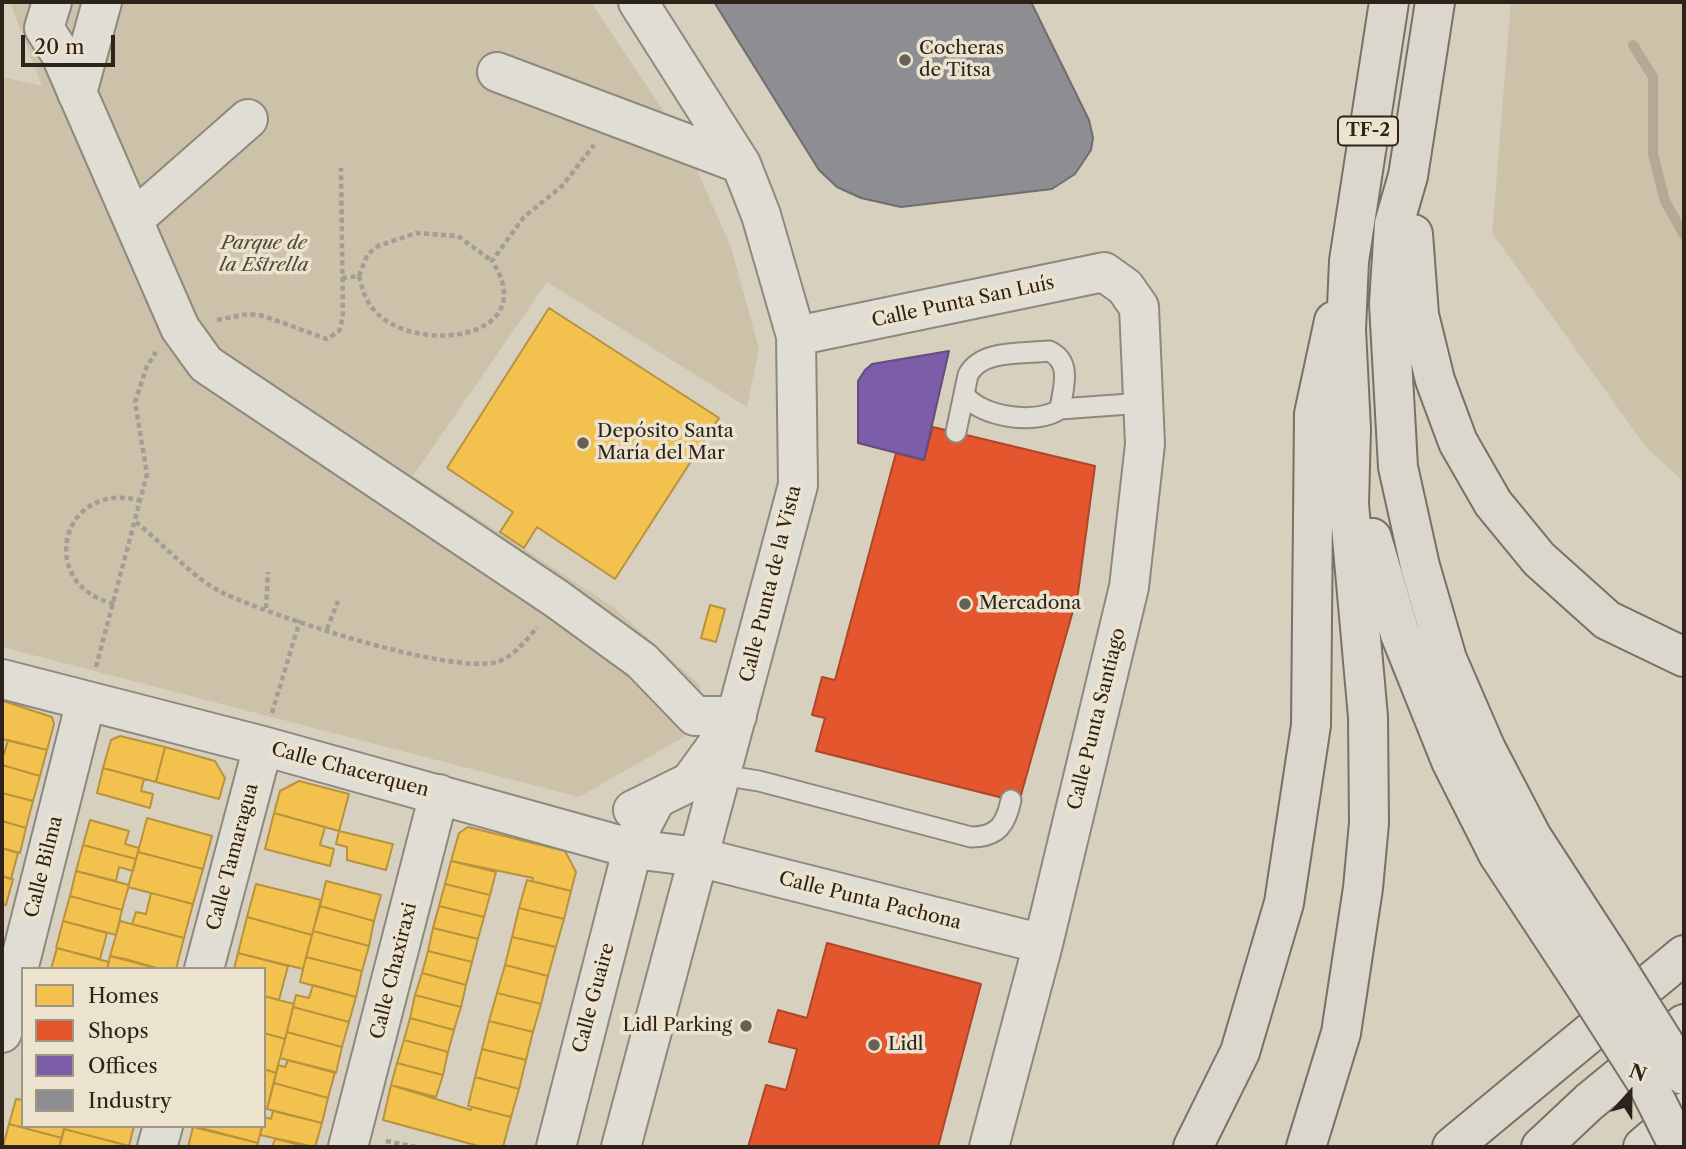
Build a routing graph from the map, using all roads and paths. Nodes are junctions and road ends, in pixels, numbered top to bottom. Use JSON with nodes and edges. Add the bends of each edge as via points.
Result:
{"nodes":[{"id":1,"x":52,"y":2,"type":"edge"},
{"id":2,"x":102,"y":2,"type":"edge"},
{"id":3,"x":638,"y":2,"type":"edge"},
{"id":4,"x":1389,"y":2,"type":"edge"},
{"id":5,"x":1435,"y":2,"type":"edge"},
{"id":6,"x":497,"y":72,"type":"dead end"},
{"id":7,"x":77,"y":93,"type":"junction"},
{"id":8,"x":608,"y":114,"type":"junction"},
{"id":9,"x":248,"y":119,"type":"dead end"},
{"id":10,"x":741,"y":164,"type":"junction"},
{"id":11,"x":1408,"y":176,"type":"junction"},
{"id":12,"x":133,"y":220,"type":"junction"},
{"id":13,"x":492,"y":261,"type":"junction"},
{"id":14,"x":1349,"y":261,"type":"junction"},
{"id":15,"x":359,"y":276,"type":"junction"},
{"id":16,"x":342,"y":278,"type":"dead end"},
{"id":17,"x":1125,"y":287,"type":"joint"},
{"id":18,"x":796,"y":337,"type":"junction"},
{"id":19,"x":964,"y":394,"type":"junction"},
{"id":20,"x":1143,"y":403,"type":"junction"},
{"id":21,"x":1060,"y":409,"type":"junction"},
{"id":22,"x":1351,"y":429,"type":"junction"},
{"id":23,"x":956,"y":432,"type":"dead end"},
{"id":24,"x":141,"y":501,"type":"dead end"},
{"id":25,"x":136,"y":522,"type":"dead end"},
{"id":26,"x":268,"y":572,"type":"dead end"},
{"id":27,"x":557,"y":599,"type":"junction"},
{"id":28,"x":338,"y":601,"type":"dead end"},
{"id":29,"x":114,"y":604,"type":"dead end"},
{"id":30,"x":266,"y":608,"type":"junction"},
{"id":31,"x":300,"y":620,"type":"junction"},
{"id":32,"x":327,"y":629,"type":"junction"},
{"id":33,"x":1684,"y":657,"type":"edge"},
{"id":34,"x":2,"y":679,"type":"edge"},
{"id":35,"x":86,"y":701,"type":"junction"},
{"id":36,"x":737,"y":716,"type":"junction"},
{"id":37,"x":262,"y":746,"type":"junction"},
{"id":38,"x":721,"y":775,"type":"junction"},
{"id":39,"x":439,"y":794,"type":"junction"},
{"id":40,"x":656,"y":799,"type":"junction"},
{"id":41,"x":1011,"y":800,"type":"dead end"},
{"id":42,"x":708,"y":819,"type":"junction"},
{"id":43,"x":544,"y":824,"type":"junction"},
{"id":44,"x":633,"y":849,"type":"junction"},
{"id":45,"x":698,"y":857,"type":"junction"},
{"id":46,"x":1043,"y":944,"type":"junction"},
{"id":47,"x":1684,"y":954,"type":"edge"},
{"id":48,"x":205,"y":967,"type":"edge"},
{"id":49,"x":1596,"y":969,"type":"junction"},
{"id":50,"x":1684,"y":1024,"type":"edge"},
{"id":51,"x":2,"y":1033,"type":"edge"},
{"id":52,"x":1684,"y":1075,"type":"edge"},
{"id":53,"x":1684,"y":1112,"type":"edge"},
{"id":54,"x":162,"y":1128,"type":"edge"},
{"id":55,"x":157,"y":1147,"type":"edge"},
{"id":56,"x":348,"y":1147,"type":"edge"},
{"id":57,"x":556,"y":1147,"type":"edge"},
{"id":58,"x":621,"y":1147,"type":"edge"},
{"id":59,"x":989,"y":1147,"type":"edge"},
{"id":60,"x":1193,"y":1147,"type":"edge"},
{"id":61,"x":1307,"y":1147,"type":"edge"},
{"id":62,"x":1452,"y":1147,"type":"edge"},
{"id":63,"x":1541,"y":1147,"type":"edge"},
{"id":64,"x":1643,"y":1147,"type":"edge"},
{"id":65,"x":1679,"y":1147,"type":"edge"}],
"edges":[{"from":1,"to":7,"type":"street","via":[[44,28]]},
{"from":2,"to":7,"type":"street"},
{"from":3,"to":10,"type":"street","name":"Calle Punta de la Vista"},
{"from":4,"to":14,"type":"highway","number":"TF-2"},
{"from":5,"to":11,"type":"highway","number":"TF-2"},
{"from":6,"to":8,"type":"street"},
{"from":7,"to":12,"type":"street"},
{"from":8,"to":10,"type":"street"},
{"from":8,"to":13,"type":"path","via":[[595,144],[562,186],[521,214]]},
{"from":9,"to":12,"type":"street"},
{"from":10,"to":18,"type":"street","name":"Calle Punta de la Vista","via":[[761,215]]},
{"from":11,"to":33,"type":"highway","via":[[1419,315],[1435,380],[1458,442],[1493,503],[1539,559],[1607,621]]},
{"from":11,"to":49,"type":"highway","via":[[1394,224],[1389,304],[1398,467],[1420,566],[1447,659],[1486,749]]},
{"from":12,"to":27,"type":"street","via":[[180,328],[206,365]]},
{"from":13,"to":15,"type":"path","via":[[458,236],[416,233],[378,246],[367,256]]},
{"from":13,"to":15,"type":"path","via":[[502,276],[498,314],[481,330],[457,336],[426,335],[397,326],[375,312],[364,296]]},
{"from":14,"to":22,"type":"highway","number":"TF-2","via":[[1346,330]]},
{"from":14,"to":60,"type":"highway","via":[[1314,414],[1311,725],[1283,903],[1240,1052]]},
{"from":15,"to":16,"type":"path"},
{"from":17,"to":18,"type":"street","name":"Calle Punta San Luís","via":[[1104,272]]},
{"from":17,"to":20,"type":"street","name":"Calle Punta Santiago","via":[[1139,307]]},
{"from":18,"to":36,"type":"street","name":"Calle Punta de la Vista","via":[[798,485]]},
{"from":19,"to":21,"type":"lane","via":[[982,411],[1043,419]]},
{"from":19,"to":21,"type":"lane","via":[[968,375],[979,361],[1049,351],[1064,366]]},
{"from":19,"to":23,"type":"lane"},
{"from":20,"to":21,"type":"lane"},
{"from":20,"to":46,"type":"street","name":"Calle Punta Santiago","via":[[1144,443],[1129,587]]},
{"from":22,"to":49,"type":"highway","via":[[1381,575],[1399,634],[1451,761],[1498,854]]},
{"from":22,"to":61,"type":"highway","via":[[1349,504],[1368,717],[1368,823],[1341,1033]]},
{"from":24,"to":29,"type":"path","via":[[102,499],[79,514],[67,537],[67,563],[79,586]]},
{"from":25,"to":30,"type":"path","via":[[222,593]]},
{"from":26,"to":30,"type":"path"},
{"from":27,"to":32,"type":"path","via":[[517,650],[498,662],[467,665],[413,656]]},
{"from":27,"to":36,"type":"street","via":[[642,661],[695,716]]},
{"from":28,"to":32,"type":"path"},
{"from":30,"to":31,"type":"path"},
{"from":31,"to":32,"type":"path"},
{"from":31,"to":37,"type":"path"},
{"from":34,"to":35,"type":"street","name":"Calle Chacerquen"},
{"from":35,"to":37,"type":"street","name":"Calle Chacerquen"},
{"from":35,"to":51,"type":"street","name":"Calle Bilma"},
{"from":36,"to":38,"type":"street","name":"Calle Punta de la Vista"},
{"from":36,"to":40,"type":"street","via":[[690,782]]},
{"from":37,"to":39,"type":"street","name":"Calle Chacerquen"},
{"from":37,"to":48,"type":"street","name":"Calle Tamaragua"},
{"from":38,"to":41,"type":"lane","via":[[971,837],[1001,828]]},
{"from":38,"to":42,"type":"street","name":"Calle Punta de la Vista"},
{"from":39,"to":43,"type":"street","name":"Calle Chacerquen"},
{"from":39,"to":56,"type":"street","name":"Calle Chaxiraxi"},
{"from":40,"to":42,"type":"street","via":[[685,801]]},
{"from":40,"to":43,"type":"street","via":[[612,819]]},
{"from":40,"to":44,"type":"street","name":"Calle Guaire"},
{"from":42,"to":45,"type":"street","name":"Calle Punta de la Vista"},
{"from":43,"to":44,"type":"street","name":"Calle Chacerquen"},
{"from":44,"to":45,"type":"street","name":"Calle Chacerquen"},
{"from":44,"to":57,"type":"street","name":"Calle Guaire"},
{"from":45,"to":46,"type":"street","name":"Calle Punta Pachona"},
{"from":45,"to":58,"type":"street","name":"Calle Punta de la Vista"},
{"from":46,"to":59,"type":"street","name":"Calle Punta Santiago"},
{"from":47,"to":62,"type":"highway"},
{"from":49,"to":52,"type":"highway","bridge":true},
{"from":49,"to":65,"type":"highway","bridge":true},
{"from":50,"to":63,"type":"highway"},
{"from":53,"to":64,"type":"highway"},
{"from":54,"to":55,"type":"street"}]}
